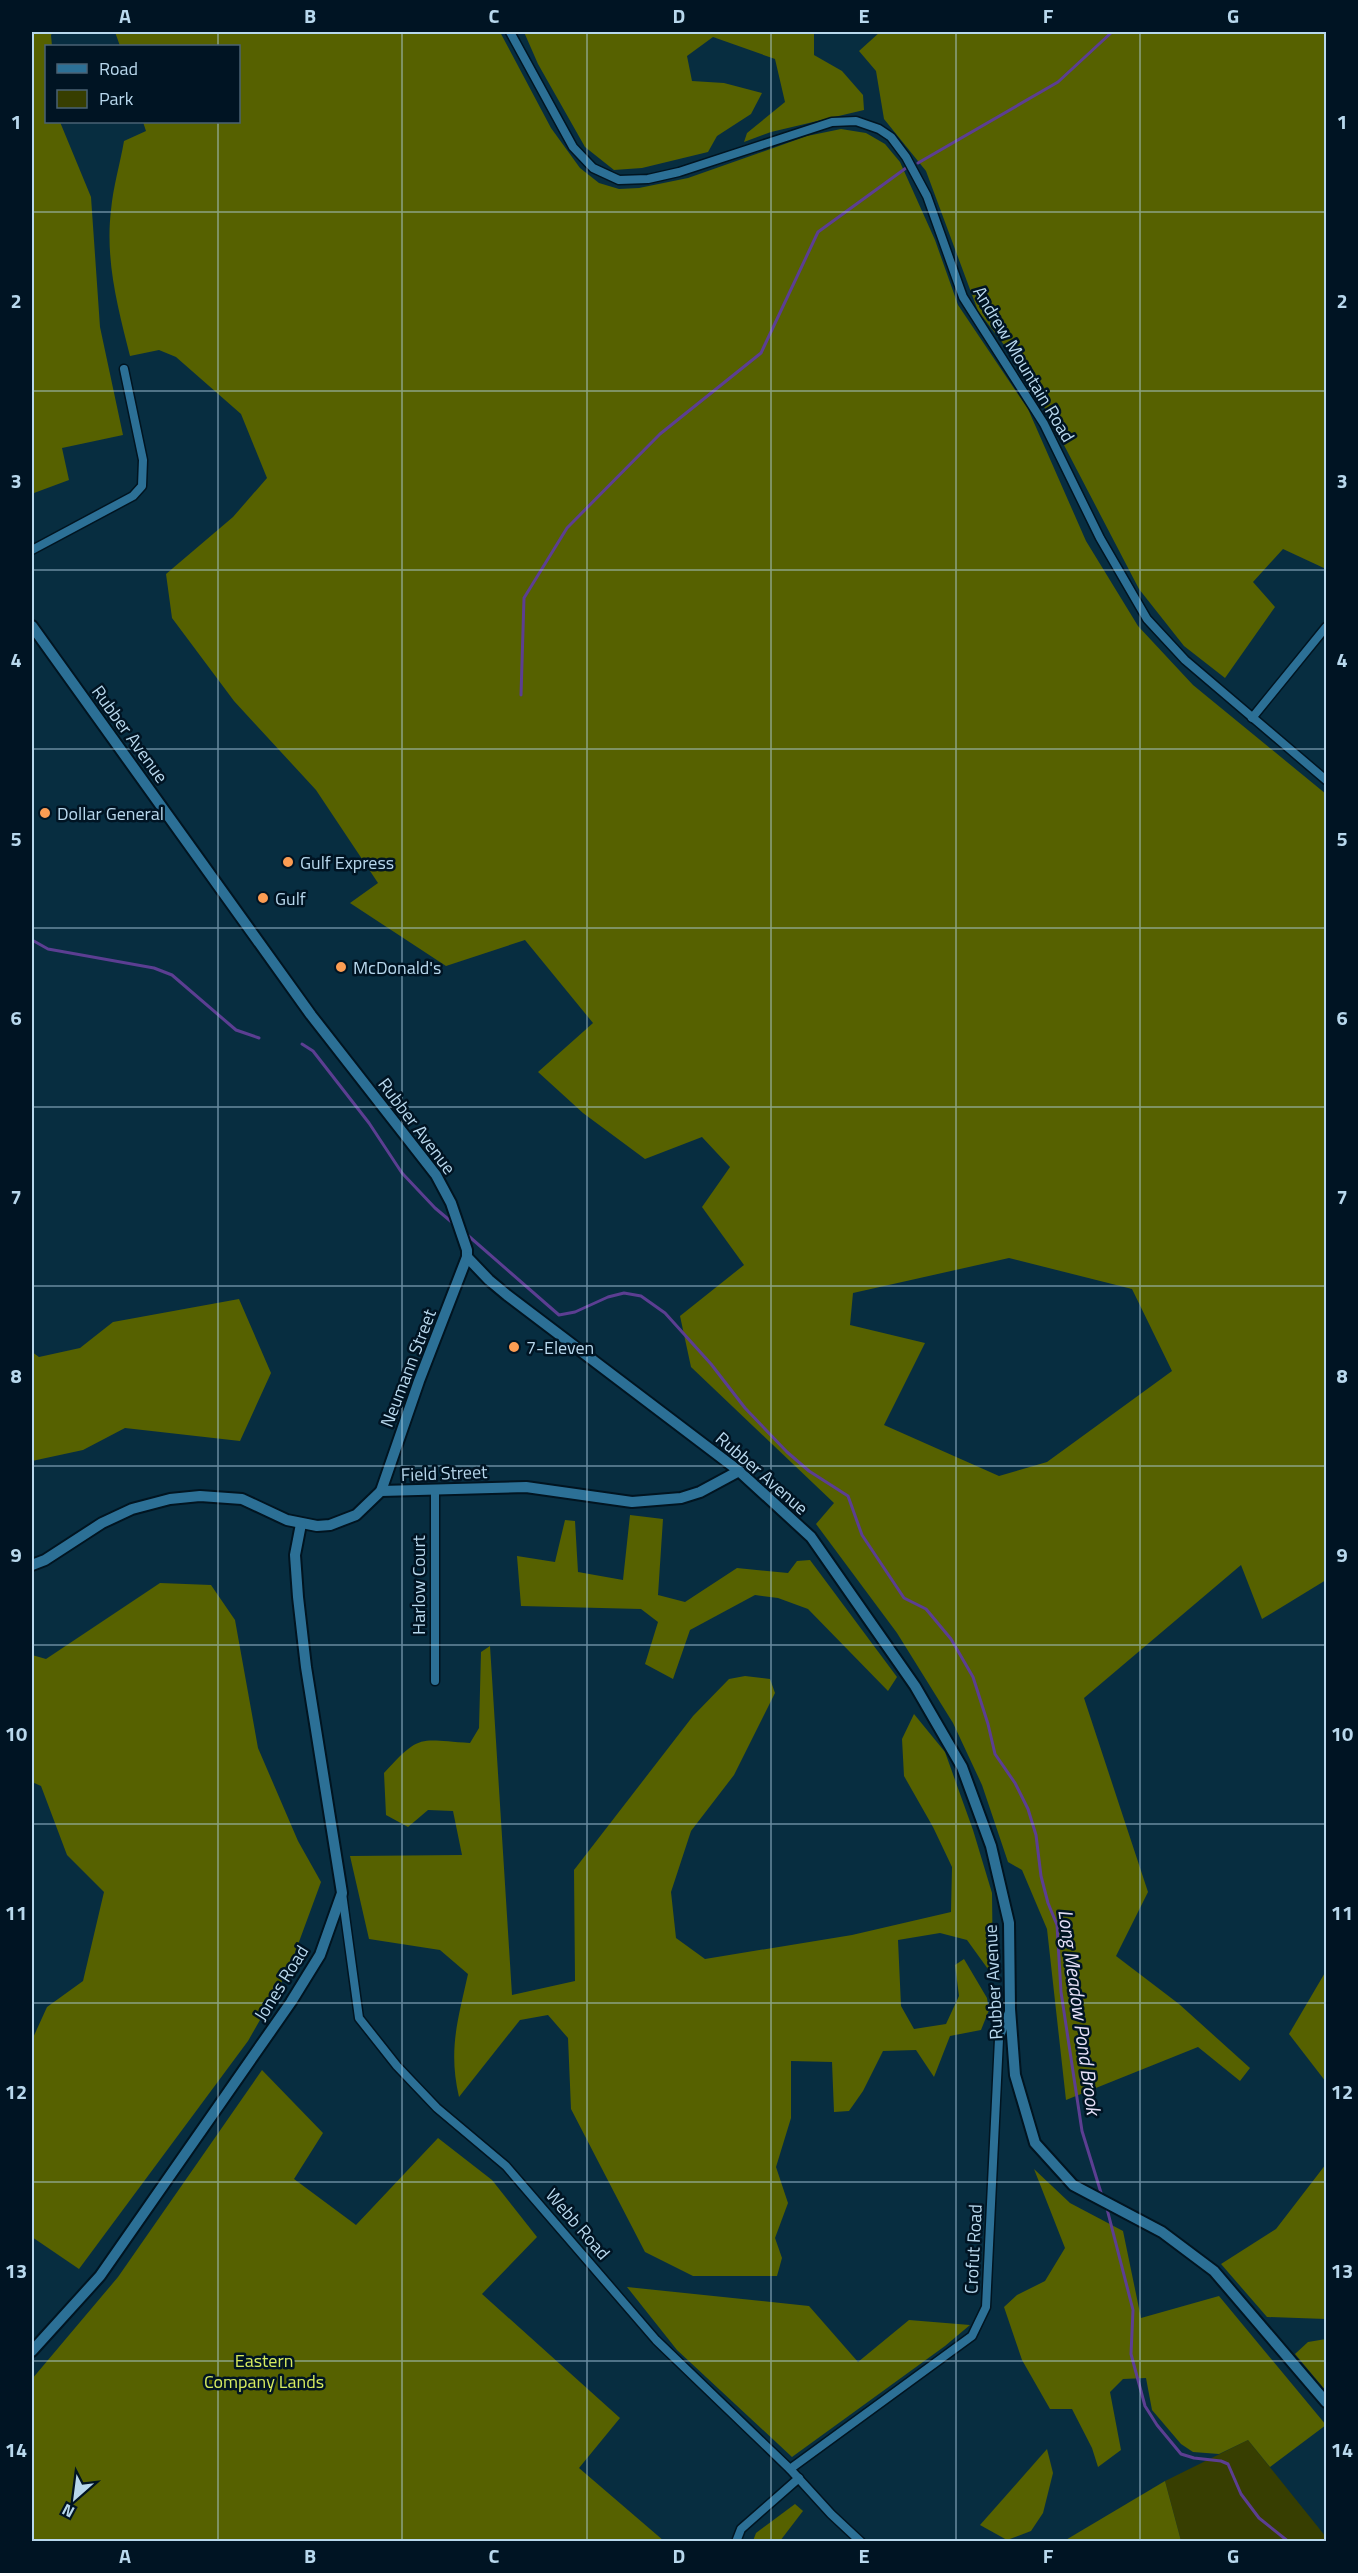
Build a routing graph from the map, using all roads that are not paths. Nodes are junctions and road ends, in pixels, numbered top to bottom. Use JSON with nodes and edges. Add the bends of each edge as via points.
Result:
{"nodes":[{"id":1,"x":510,"y":32,"type":"edge"},
{"id":2,"x":124,"y":369,"type":"dead end"},
{"id":3,"x":32,"y":550,"type":"edge"},
{"id":4,"x":32,"y":626,"type":"edge"},
{"id":5,"x":1326,"y":627,"type":"edge"},
{"id":6,"x":1252,"y":718,"type":"junction"},
{"id":7,"x":1326,"y":780,"type":"edge"},
{"id":8,"x":467,"y":1253,"type":"junction"},
{"id":9,"x":739,"y":1471,"type":"junction"},
{"id":10,"x":435,"y":1489,"type":"junction"},
{"id":11,"x":381,"y":1491,"type":"junction"},
{"id":12,"x":301,"y":1524,"type":"junction"},
{"id":13,"x":32,"y":1564,"type":"edge"},
{"id":14,"x":435,"y":1681,"type":"dead end"},
{"id":15,"x":342,"y":1893,"type":"junction"},
{"id":16,"x":1010,"y":2009,"type":"junction"},
{"id":17,"x":32,"y":2351,"type":"edge"},
{"id":18,"x":1326,"y":2402,"type":"edge"},
{"id":19,"x":790,"y":2469,"type":"junction"},
{"id":20,"x":799,"y":2478,"type":"junction"},
{"id":21,"x":736,"y":2541,"type":"edge"},
{"id":22,"x":861,"y":2541,"type":"edge"}],
"edges":[{"from":1,"to":6,"type":"street","name":"Andrew Mountain Road","via":[[573,147],[593,168],[619,180],[639,181],[679,172],[832,122],[869,124],[891,137],[927,196],[966,303],[1044,424],[1136,603],[1170,646]]},
{"from":2,"to":3,"type":"street","via":[[143,460],[142,486],[133,496]]},
{"from":4,"to":8,"type":"street","name":"Rubber Avenue","via":[[311,1016],[436,1175],[458,1219]]},
{"from":5,"to":6,"type":"street"},
{"from":6,"to":7,"type":"street","name":"Andrew Mountain Road"},
{"from":8,"to":9,"type":"street","name":"Rubber Avenue","via":[[489,1280]]},
{"from":8,"to":11,"type":"street","name":"Neumann Street"},
{"from":9,"to":10,"type":"street","name":"Field Street","via":[[681,1498],[632,1502],[526,1487]]},
{"from":9,"to":16,"type":"street","name":"Rubber Avenue","via":[[811,1537],[915,1686],[962,1767],[991,1846],[1009,1923]]},
{"from":10,"to":11,"type":"street","name":"Field Street"},
{"from":10,"to":14,"type":"street","name":"Harlow Court"},
{"from":11,"to":12,"type":"street","name":"Field Street","via":[[356,1515],[318,1526]]},
{"from":12,"to":13,"type":"street","name":"Field Street","via":[[242,1499],[177,1498],[132,1509]]},
{"from":12,"to":15,"type":"street","name":"Jones Road","via":[[296,1555],[298,1597]]},
{"from":15,"to":17,"type":"street","name":"Jones Road","via":[[320,1955],[291,2002],[100,2276]]},
{"from":15,"to":19,"type":"street","name":"Webb Road","via":[[359,2018],[437,2108],[506,2166],[656,2340]]},
{"from":16,"to":18,"type":"street","name":"Rubber Avenue","via":[[1014,2075],[1035,2143],[1073,2185],[1162,2232],[1214,2271]]},
{"from":16,"to":19,"type":"street","name":"Crofut Road","via":[[999,2038],[986,2307],[972,2336]]},
{"from":19,"to":20,"type":"street","name":"Webb Road"},
{"from":20,"to":21,"type":"street","via":[[741,2529]]},
{"from":20,"to":22,"type":"street","name":"Webb Road"}]}
